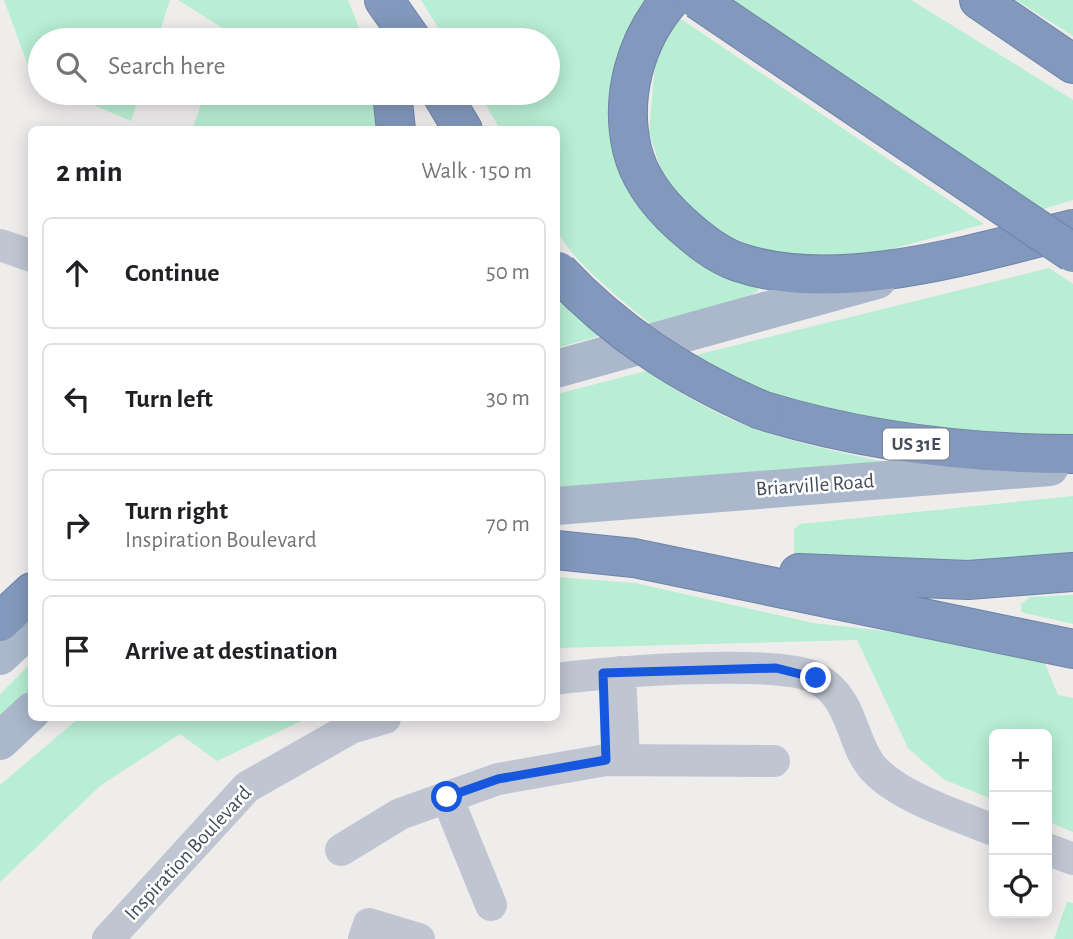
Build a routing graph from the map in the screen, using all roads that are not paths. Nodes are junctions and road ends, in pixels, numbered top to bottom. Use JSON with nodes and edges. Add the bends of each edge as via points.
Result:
{"nodes":[{"id":1,"x":364,"y":0,"type":"edge"},
{"id":2,"x":384,"y":0,"type":"edge"},
{"id":3,"x":670,"y":0,"type":"edge"},
{"id":4,"x":698,"y":0,"type":"edge"},
{"id":5,"x":966,"y":0,"type":"edge"},
{"id":6,"x":990,"y":9,"type":"edge"},
{"id":7,"x":374,"y":28,"type":"edge"},
{"id":8,"x":404,"y":28,"type":"edge"},
{"id":9,"x":1073,"y":64,"type":"edge"},
{"id":10,"x":393,"y":105,"type":"edge"},
{"id":11,"x":448,"y":105,"type":"edge"},
{"id":12,"x":396,"y":126,"type":"edge"},
{"id":13,"x":461,"y":126,"type":"edge"},
{"id":14,"x":1073,"y":229,"type":"edge"},
{"id":15,"x":0,"y":245,"type":"edge"},
{"id":16,"x":1073,"y":253,"type":"edge"},
{"id":17,"x":28,"y":255,"type":"edge"},
{"id":18,"x":953,"y":258,"type":"junction"},
{"id":19,"x":560,"y":273,"type":"edge"},
{"id":20,"x":560,"y":368,"type":"edge"},
{"id":21,"x":1073,"y":454,"type":"edge"},
{"id":22,"x":1073,"y":465,"type":"edge"},
{"id":23,"x":560,"y":506,"type":"edge"},
{"id":24,"x":560,"y":550,"type":"edge"},
{"id":25,"x":695,"y":572,"type":"junction"},
{"id":26,"x":1073,"y":572,"type":"edge"},
{"id":27,"x":28,"y":596,"type":"edge"},
{"id":28,"x":0,"y":622,"type":"edge"},
{"id":29,"x":28,"y":630,"type":"edge"},
{"id":30,"x":1073,"y":649,"type":"edge"},
{"id":31,"x":0,"y":656,"type":"edge"},
{"id":32,"x":611,"y":672,"type":"junction"},
{"id":33,"x":560,"y":678,"type":"edge"},
{"id":34,"x":28,"y":715,"type":"edge"},
{"id":35,"x":375,"y":721,"type":"edge"},
{"id":36,"x":0,"y":741,"type":"edge"},
{"id":37,"x":615,"y":760,"type":"junction"},
{"id":38,"x":774,"y":761,"type":"dead end"},
{"id":39,"x":447,"y":797,"type":"junction"},
{"id":40,"x":989,"y":828,"type":"edge"},
{"id":41,"x":341,"y":850,"type":"dead end"},
{"id":42,"x":1052,"y":851,"type":"edge"},
{"id":43,"x":1073,"y":859,"type":"edge"},
{"id":44,"x":491,"y":905,"type":"dead end"},
{"id":45,"x":108,"y":939,"type":"edge"},
{"id":46,"x":364,"y":939,"type":"edge"},
{"id":47,"x":419,"y":939,"type":"edge"}],
"edges":[{"from":1,"to":7,"type":"highway"},
{"from":2,"to":8,"type":"highway"},
{"from":3,"to":18,"type":"highway","via":[[641,48],[628,96],[628,119],[642,175],[675,219],[736,262],[777,272],[835,275]]},
{"from":4,"to":16,"type":"highway","bridge":true},
{"from":5,"to":6,"type":"highway"},
{"from":6,"to":9,"type":"highway"},
{"from":10,"to":12,"type":"highway"},
{"from":11,"to":13,"type":"highway"},
{"from":14,"to":18,"type":"highway"},
{"from":15,"to":17,"type":"street"},
{"from":18,"to":20,"type":"main road"},
{"from":19,"to":21,"type":"highway","number":"US 31E","bridge":true,"via":[[584,299],[656,355],[690,377],[761,410],[919,444]]},
{"from":22,"to":23,"type":"main road","name":"Briarville Road"},
{"from":24,"to":25,"type":"highway","via":[[634,558]]},
{"from":25,"to":26,"type":"highway","via":[[968,580]]},
{"from":25,"to":30,"type":"highway"},
{"from":27,"to":28,"type":"highway"},
{"from":29,"to":31,"type":"main road"},
{"from":32,"to":33,"type":"street"},
{"from":32,"to":37,"type":"street"},
{"from":32,"to":40,"type":"street","via":[[776,668],[816,678],[842,701],[872,766],[918,801]]},
{"from":34,"to":36,"type":"main road"},
{"from":35,"to":45,"type":"street","name":"Inspiration Boulevard","via":[[351,728],[247,787]]},
{"from":37,"to":38,"type":"street"},
{"from":37,"to":39,"type":"street","via":[[498,779]]},
{"from":39,"to":41,"type":"street","via":[[400,814]]},
{"from":39,"to":44,"type":"street"},
{"from":42,"to":43,"type":"street"},
{"from":46,"to":47,"type":"street","via":[[369,924]]}]}
